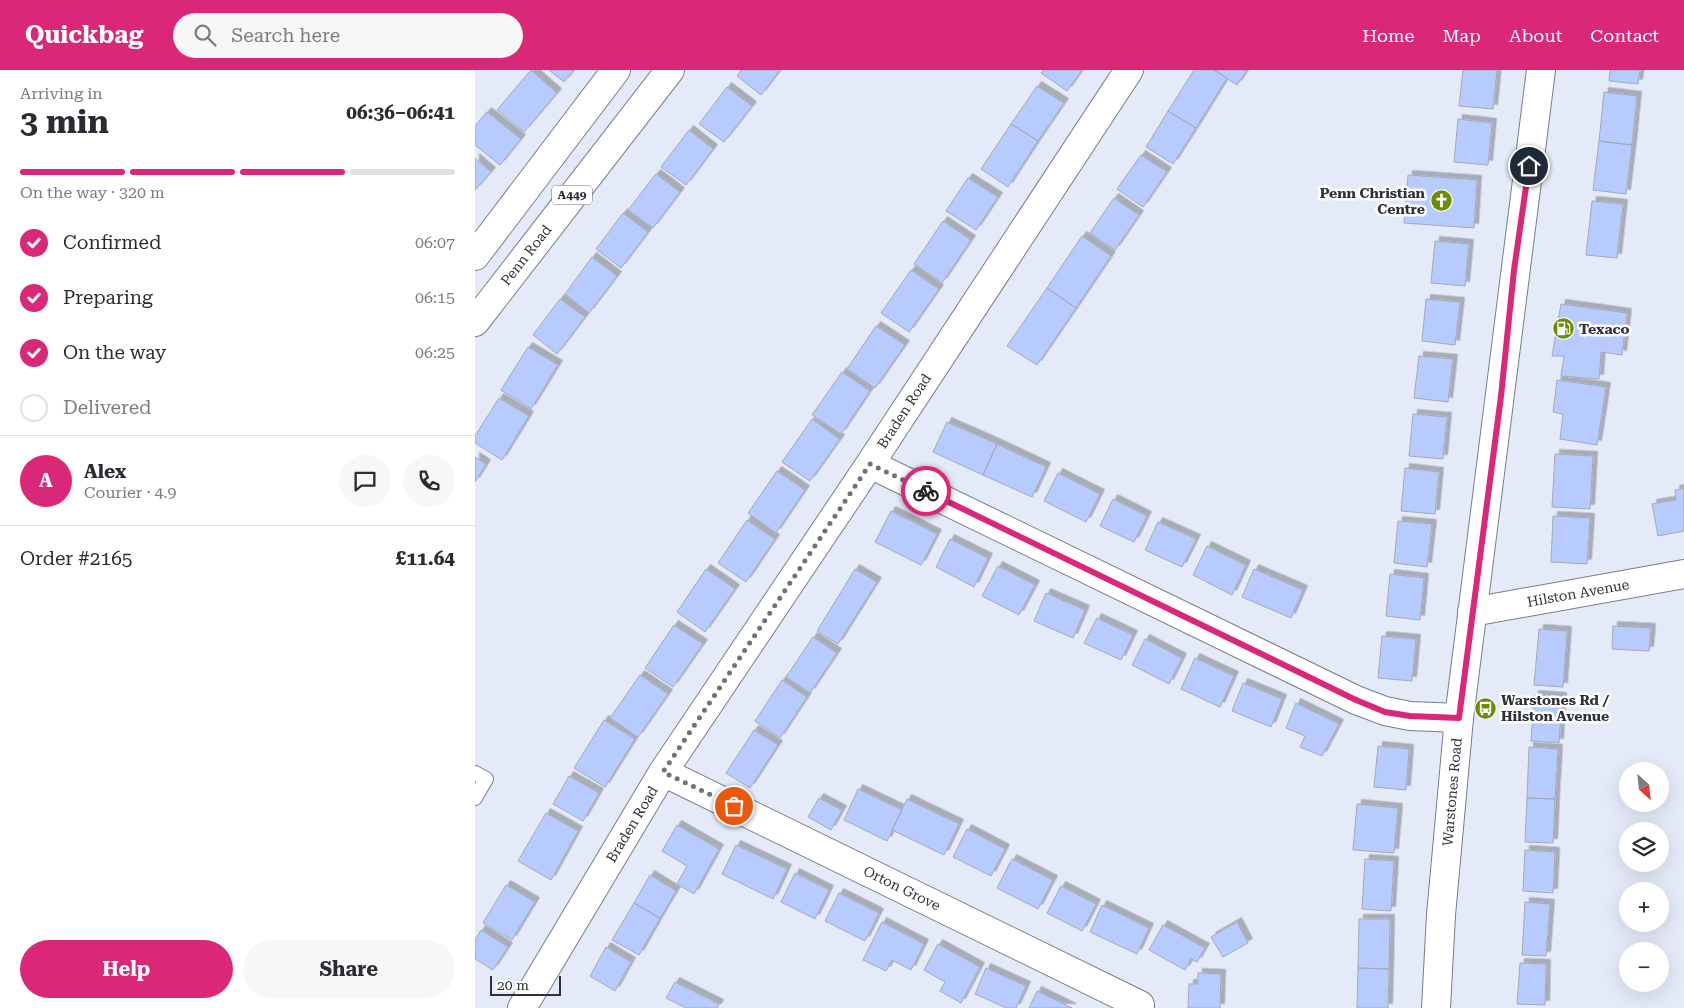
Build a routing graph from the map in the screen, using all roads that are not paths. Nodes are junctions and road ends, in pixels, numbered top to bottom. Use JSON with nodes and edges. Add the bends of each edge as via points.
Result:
{"nodes":[{"id":1,"x":616,"y":70,"type":"edge"},
{"id":2,"x":670,"y":70,"type":"edge"},
{"id":3,"x":1129,"y":70,"type":"edge"},
{"id":4,"x":1541,"y":70,"type":"edge"},
{"id":5,"x":475,"y":256,"type":"edge"},
{"id":6,"x":475,"y":322,"type":"edge"},
{"id":7,"x":870,"y":464,"type":"junction"},
{"id":8,"x":1684,"y":574,"type":"edge"},
{"id":9,"x":1473,"y":612,"type":"junction"},
{"id":10,"x":1459,"y":718,"type":"junction"},
{"id":11,"x":663,"y":772,"type":"junction"},
{"id":12,"x":475,"y":773,"type":"edge"},
{"id":13,"x":475,"y":798,"type":"edge"},
{"id":14,"x":1140,"y":1005,"type":"dead end"},
{"id":15,"x":522,"y":1008,"type":"edge"},
{"id":16,"x":1436,"y":1008,"type":"edge"}],
"edges":[{"from":1,"to":5,"type":"main road","number":"A449"},
{"from":2,"to":6,"type":"main road","name":"Penn Road","number":"A449"},
{"from":3,"to":7,"type":"main road","name":"Braden Road"},
{"from":4,"to":9,"type":"main road","name":"Warstones Road"},
{"from":7,"to":10,"type":"main road","via":[[1356,700],[1385,712]]},
{"from":7,"to":11,"type":"main road","name":"Braden Road"},
{"from":8,"to":9,"type":"main road","name":"Hilston Avenue"},
{"from":9,"to":10,"type":"main road","name":"Warstones Road"},
{"from":10,"to":16,"type":"main road","name":"Warstones Road"},
{"from":11,"to":14,"type":"main road","name":"Orton Grove"},
{"from":11,"to":15,"type":"main road","name":"Braden Road"},
{"from":12,"to":13,"type":"lane","via":[[486,779]]}]}
